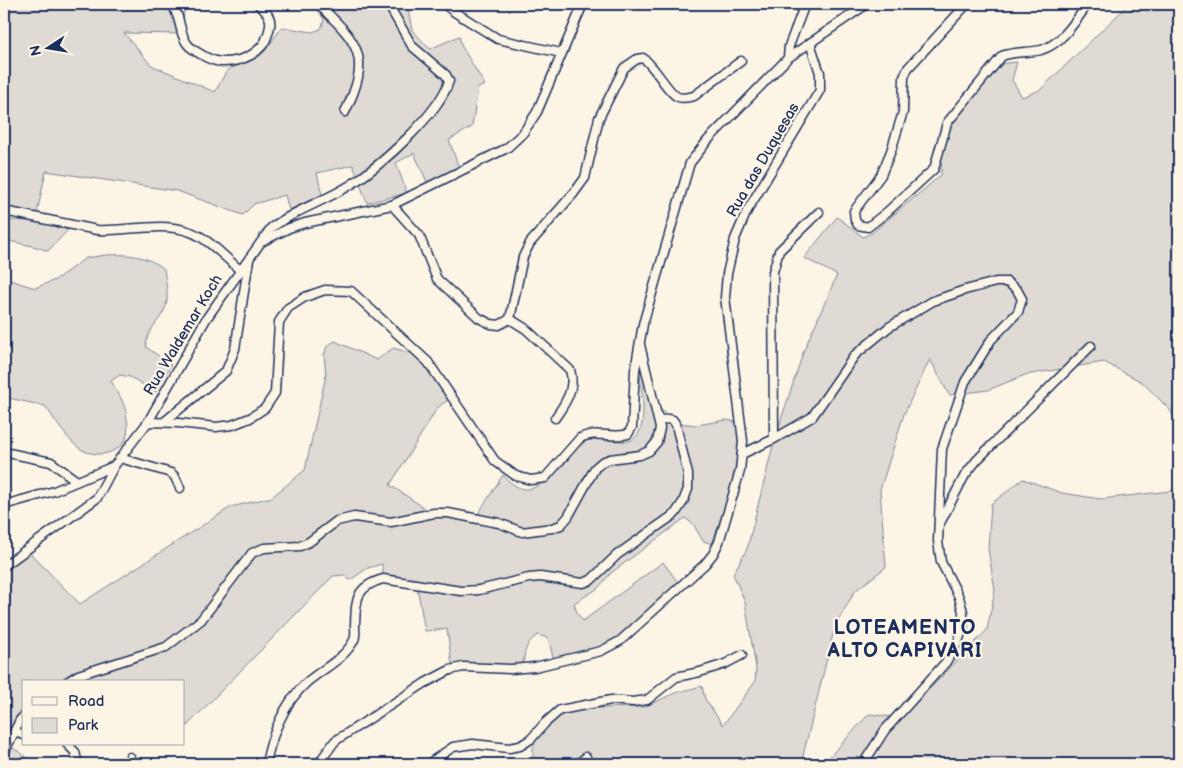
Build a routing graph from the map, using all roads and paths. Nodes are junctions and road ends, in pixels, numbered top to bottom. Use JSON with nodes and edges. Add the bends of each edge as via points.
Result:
{"nodes":[{"id":1,"x":171,"y":4,"type":"edge"},
{"id":2,"x":258,"y":4,"type":"edge"},
{"id":3,"x":318,"y":4,"type":"edge"},
{"id":4,"x":388,"y":4,"type":"edge"},
{"id":5,"x":444,"y":4,"type":"edge"},
{"id":6,"x":583,"y":4,"type":"edge"},
{"id":7,"x":805,"y":4,"type":"edge"},
{"id":8,"x":867,"y":4,"type":"edge"},
{"id":9,"x":966,"y":4,"type":"edge"},
{"id":10,"x":1088,"y":4,"type":"edge"},
{"id":11,"x":810,"y":44,"type":"junction"},
{"id":12,"x":562,"y":53,"type":"junction"},
{"id":13,"x":788,"y":58,"type":"junction"},
{"id":14,"x":741,"y":61,"type":"dead end"},
{"id":15,"x":345,"y":112,"type":"dead end"},
{"id":16,"x":392,"y":206,"type":"junction"},
{"id":17,"x":4,"y":211,"type":"edge"},
{"id":18,"x":819,"y":212,"type":"dead end"},
{"id":19,"x":263,"y":241,"type":"junction"},
{"id":20,"x":249,"y":260,"type":"junction"},
{"id":21,"x":240,"y":270,"type":"junction"},
{"id":22,"x":510,"y":319,"type":"junction"},
{"id":23,"x":639,"y":341,"type":"junction"},
{"id":24,"x":1091,"y":346,"type":"dead end"},
{"id":25,"x":555,"y":418,"type":"dead end"},
{"id":26,"x":659,"y":421,"type":"junction"},
{"id":27,"x":148,"y":422,"type":"junction"},
{"id":28,"x":164,"y":422,"type":"junction"},
{"id":29,"x":774,"y":439,"type":"junction"},
{"id":30,"x":4,"y":452,"type":"edge"},
{"id":31,"x":742,"y":454,"type":"junction"},
{"id":32,"x":120,"y":458,"type":"junction"},
{"id":33,"x":114,"y":466,"type":"junction"},
{"id":34,"x":77,"y":481,"type":"junction"},
{"id":35,"x":180,"y":488,"type":"dead end"},
{"id":36,"x":4,"y":505,"type":"edge"},
{"id":37,"x":938,"y":526,"type":"junction"},
{"id":38,"x":4,"y":566,"type":"edge"},
{"id":39,"x":742,"y":655,"type":"dead end"},
{"id":40,"x":70,"y":680,"type":"edge"},
{"id":41,"x":22,"y":718,"type":"edge"},
{"id":42,"x":14,"y":732,"type":"junction"},
{"id":43,"x":22,"y":734,"type":"edge"},
{"id":44,"x":69,"y":746,"type":"edge"},
{"id":45,"x":4,"y":753,"type":"edge"},
{"id":46,"x":586,"y":757,"type":"dead end"},
{"id":47,"x":78,"y":764,"type":"edge"},
{"id":48,"x":266,"y":764,"type":"edge"},
{"id":49,"x":318,"y":764,"type":"edge"},
{"id":50,"x":428,"y":764,"type":"edge"},
{"id":51,"x":578,"y":764,"type":"edge"},
{"id":52,"x":863,"y":764,"type":"edge"}],
"edges":[{"from":1,"to":2,"type":"street","via":[[188,45],[210,59],[223,62],[249,57],[266,43],[271,25],[268,15]]},
{"from":3,"to":15,"type":"street","via":[[356,46],[360,69],[355,91]]},
{"from":4,"to":19,"type":"street","name":"Rua Waldemar Koch","via":[[412,46],[446,74],[448,85],[412,134],[389,155],[352,184],[283,218]]},
{"from":5,"to":12,"type":"street","via":[[498,39]]},
{"from":6,"to":12,"type":"street"},
{"from":7,"to":13,"type":"street","via":[[789,46]]},
{"from":8,"to":11,"type":"street"},
{"from":9,"to":10,"type":"street","via":[[908,68],[904,77],[903,112],[898,133],[881,175],[854,211],[858,225],[868,227],[934,169],[947,123],[1002,56],[1053,45]]},
{"from":11,"to":13,"type":"street"},
{"from":11,"to":31,"type":"street","name":"Rua das Duquesas","via":[[820,73],[820,90],[747,211],[735,240],[727,274],[725,297]]},
{"from":12,"to":16,"type":"street","via":[[537,112],[523,133],[507,148]]},
{"from":13,"to":23,"type":"street","via":[[708,140],[690,163]]},
{"from":14,"to":22,"type":"street","via":[[694,96],[686,98],[673,93],[650,62],[643,58],[624,68],[599,118],[584,178],[523,256]]},
{"from":16,"to":19,"type":"street","via":[[305,223]]},
{"from":16,"to":22,"type":"street","via":[[418,235],[437,279],[479,318],[499,325]]},
{"from":17,"to":21,"type":"street","via":[[97,230],[163,227],[186,231],[200,236]]},
{"from":18,"to":29,"type":"street","via":[[780,251],[773,272]]},
{"from":19,"to":20,"type":"street","name":"Rua Waldemar Koch"},
{"from":20,"to":21,"type":"street","name":"Rua Waldemar Koch"},
{"from":20,"to":28,"type":"street","via":[[236,349],[226,371]]},
{"from":21,"to":27,"type":"street","name":"Rua Waldemar Koch","via":[[206,319]]},
{"from":22,"to":25,"type":"street","via":[[526,329],[570,370],[572,385]]},
{"from":23,"to":26,"type":"street"},
{"from":23,"to":28,"type":"street","via":[[632,427],[628,434],[587,434],[545,478],[531,480],[516,476],[495,461],[428,362],[351,291],[325,290],[288,308],[279,322],[275,393],[265,408],[250,418],[216,428]]},
{"from":24,"to":37,"type":"street","via":[[976,460]]},
{"from":26,"to":40,"type":"street","via":[[657,442],[649,451],[610,459],[595,468],[561,525],[522,532],[499,523],[448,513],[391,522],[354,517],[336,521],[300,546],[264,548],[252,553],[201,620],[166,648]]},
{"from":26,"to":48,"type":"street","via":[[673,420],[676,425],[688,474],[688,489],[675,514],[583,583],[540,577],[479,590],[461,590],[383,579],[372,582],[361,590],[356,602],[354,639],[346,652],[304,684],[278,722]]},
{"from":27,"to":28,"type":"street"},
{"from":27,"to":32,"type":"street","name":"Rua Waldemar Koch"},
{"from":29,"to":31,"type":"street"},
{"from":29,"to":37,"type":"street","via":[[812,417],[855,355],[889,327],[933,301],[996,282],[1007,282],[1022,299],[1018,312],[991,340],[965,382],[942,449]]},
{"from":30,"to":34,"type":"street","via":[[50,462]]},
{"from":31,"to":49,"type":"street","name":"Rua das Duquesas","via":[[740,470],[713,554],[620,641],[590,655],[535,667],[463,667],[450,670],[335,741]]},
{"from":32,"to":33,"type":"street","name":"Rua Waldemar Koch"},
{"from":32,"to":35,"type":"street","via":[[171,473]]},
{"from":33,"to":34,"type":"street"},
{"from":33,"to":38,"type":"street","name":"Rua Waldemar Koch","via":[[97,498]]},
{"from":34,"to":36,"type":"street"},
{"from":37,"to":52,"type":"street","via":[[941,562],[959,597],[963,627],[946,662],[885,730]]},
{"from":39,"to":50,"type":"street","via":[[725,664],[676,677],[647,700],[611,700],[560,710],[532,739],[520,746],[508,748],[473,744],[454,747]]},
{"from":41,"to":42,"type":"street"},
{"from":42,"to":43,"type":"street"},
{"from":42,"to":45,"type":"street"},
{"from":44,"to":47,"type":"street","via":[[75,752]]},
{"from":46,"to":51,"type":"street"}]}
